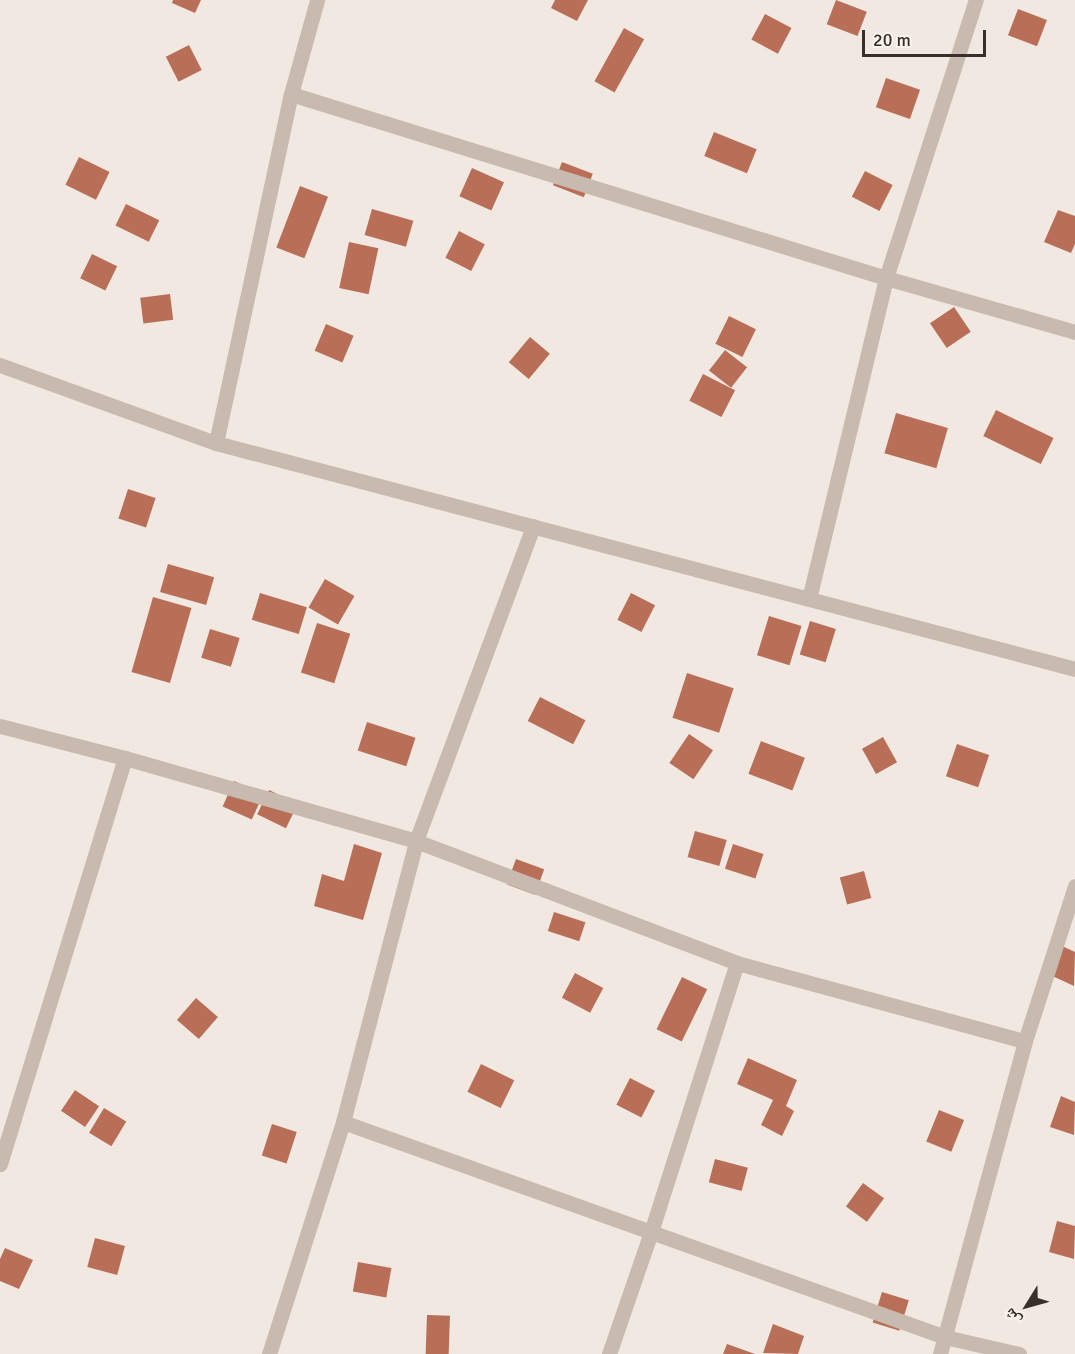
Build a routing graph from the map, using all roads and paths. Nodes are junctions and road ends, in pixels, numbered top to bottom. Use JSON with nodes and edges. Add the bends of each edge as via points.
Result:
{"nodes":[{"id":1,"x":317,"y":0,"type":"edge"},
{"id":2,"x":976,"y":0,"type":"edge"},
{"id":3,"x":291,"y":94,"type":"junction"},
{"id":4,"x":886,"y":278,"type":"junction"},
{"id":5,"x":1075,"y":332,"type":"edge"},
{"id":6,"x":0,"y":365,"type":"edge"},
{"id":7,"x":216,"y":443,"type":"junction"},
{"id":8,"x":533,"y":526,"type":"junction"},
{"id":9,"x":809,"y":599,"type":"junction"},
{"id":10,"x":1075,"y":669,"type":"edge"},
{"id":11,"x":0,"y":726,"type":"edge"},
{"id":12,"x":125,"y":758,"type":"junction"},
{"id":13,"x":416,"y":841,"type":"junction"},
{"id":14,"x":1075,"y":886,"type":"edge"},
{"id":15,"x":737,"y":963,"type":"junction"},
{"id":16,"x":1024,"y":1041,"type":"junction"},
{"id":17,"x":343,"y":1122,"type":"junction"},
{"id":18,"x":0,"y":1164,"type":"edge"},
{"id":19,"x":651,"y":1232,"type":"junction"},
{"id":20,"x":945,"y":1337,"type":"junction"},
{"id":21,"x":269,"y":1354,"type":"edge"},
{"id":22,"x":609,"y":1354,"type":"edge"},
{"id":23,"x":940,"y":1354,"type":"edge"},
{"id":24,"x":1019,"y":1354,"type":"edge"}],
"edges":[{"from":1,"to":3,"type":"street"},
{"from":2,"to":4,"type":"street"},
{"from":3,"to":4,"type":"street"},
{"from":3,"to":7,"type":"street"},
{"from":4,"to":5,"type":"street"},
{"from":4,"to":9,"type":"street"},
{"from":6,"to":7,"type":"street"},
{"from":7,"to":8,"type":"street"},
{"from":8,"to":9,"type":"street"},
{"from":8,"to":13,"type":"street"},
{"from":9,"to":10,"type":"street"},
{"from":11,"to":12,"type":"street"},
{"from":12,"to":13,"type":"street"},
{"from":12,"to":18,"type":"street"},
{"from":13,"to":15,"type":"street"},
{"from":13,"to":17,"type":"street"},
{"from":14,"to":16,"type":"street"},
{"from":15,"to":16,"type":"street"},
{"from":15,"to":19,"type":"street"},
{"from":16,"to":20,"type":"street"},
{"from":17,"to":19,"type":"street"},
{"from":17,"to":21,"type":"street"},
{"from":19,"to":20,"type":"street"},
{"from":19,"to":22,"type":"street"},
{"from":20,"to":23,"type":"street"},
{"from":20,"to":24,"type":"street"}]}
